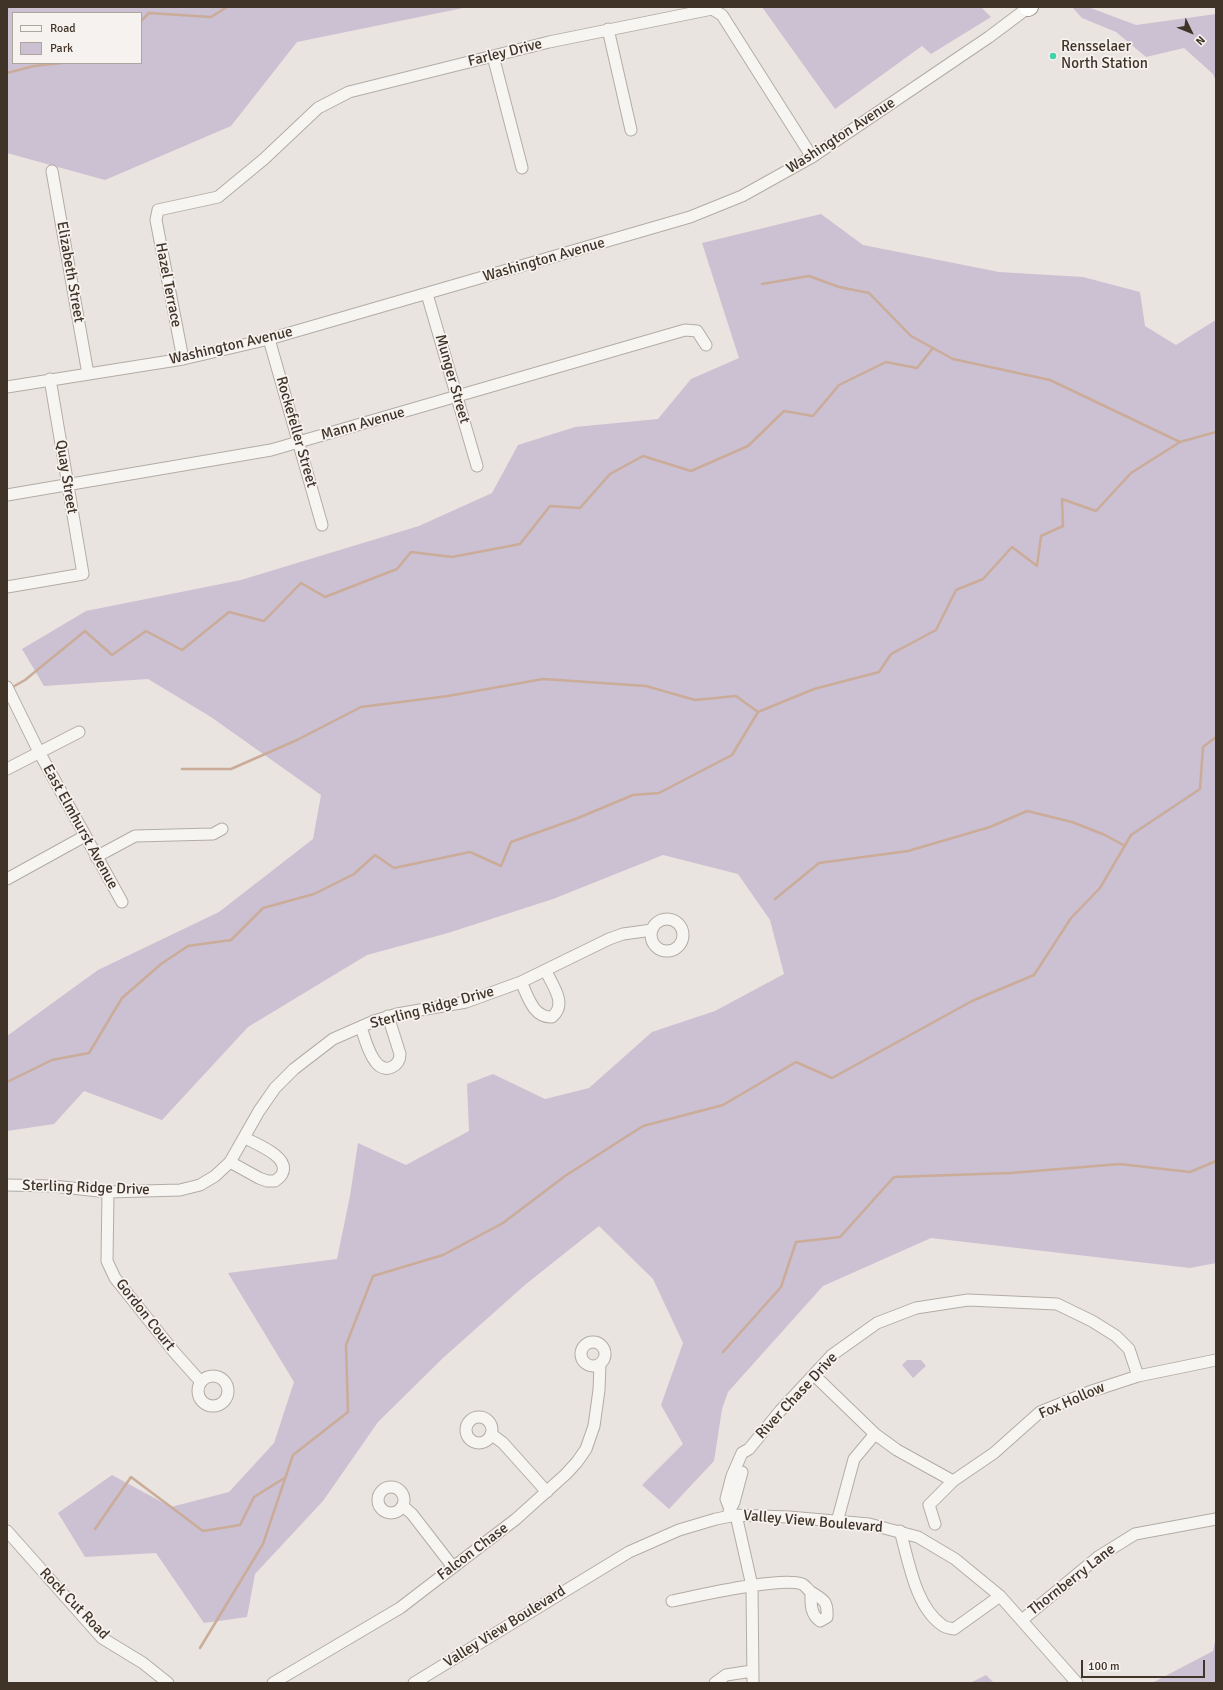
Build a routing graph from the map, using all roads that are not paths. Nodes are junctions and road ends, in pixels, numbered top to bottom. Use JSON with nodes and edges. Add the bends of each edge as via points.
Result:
{"nodes":[{"id":1,"x":1029,"y":7,"type":"edge"},
{"id":2,"x":608,"y":29,"type":"junction"},
{"id":3,"x":494,"y":56,"type":"junction"},
{"id":4,"x":631,"y":130,"type":"dead end"},
{"id":5,"x":812,"y":157,"type":"junction"},
{"id":6,"x":522,"y":168,"type":"dead end"},
{"id":7,"x":52,"y":171,"type":"dead end"},
{"id":8,"x":158,"y":210,"type":"joint"},
{"id":9,"x":427,"y":294,"type":"junction"},
{"id":10,"x":269,"y":339,"type":"junction"},
{"id":11,"x":706,"y":345,"type":"dead end"},
{"id":12,"x":183,"y":359,"type":"junction"},
{"id":13,"x":88,"y":374,"type":"junction"},
{"id":14,"x":50,"y":380,"type":"junction"},
{"id":15,"x":7,"y":387,"type":"edge"},
{"id":16,"x":457,"y":396,"type":"junction"},
{"id":17,"x":299,"y":442,"type":"junction"},
{"id":18,"x":476,"y":466,"type":"dead end"},
{"id":19,"x":67,"y":485,"type":"junction"},
{"id":20,"x":7,"y":495,"type":"edge"},
{"id":21,"x":322,"y":525,"type":"dead end"},
{"id":22,"x":7,"y":587,"type":"edge"},
{"id":23,"x":7,"y":687,"type":"edge"},
{"id":24,"x":79,"y":732,"type":"dead end"},
{"id":25,"x":39,"y":752,"type":"junction"},
{"id":26,"x":7,"y":769,"type":"edge"},
{"id":27,"x":222,"y":829,"type":"dead end"},
{"id":28,"x":85,"y":836,"type":"junction"},
{"id":29,"x":96,"y":857,"type":"junction"},
{"id":30,"x":7,"y":879,"type":"edge"},
{"id":31,"x":122,"y":902,"type":"dead end"},
{"id":32,"x":652,"y":930,"type":"dead end"},
{"id":33,"x":546,"y":971,"type":"junction"},
{"id":34,"x":521,"y":982,"type":"junction"},
{"id":35,"x":388,"y":1016,"type":"junction"},
{"id":36,"x":361,"y":1027,"type":"junction"},
{"id":37,"x":245,"y":1138,"type":"junction"},
{"id":38,"x":230,"y":1162,"type":"junction"},
{"id":39,"x":7,"y":1185,"type":"edge"},
{"id":40,"x":108,"y":1192,"type":"junction"},
{"id":41,"x":1216,"y":1360,"type":"edge"},
{"id":42,"x":600,"y":1364,"type":"dead end"},
{"id":43,"x":814,"y":1374,"type":"junction"},
{"id":44,"x":1138,"y":1376,"type":"junction"},
{"id":45,"x":201,"y":1382,"type":"dead end"},
{"id":46,"x":492,"y":1434,"type":"dead end"},
{"id":47,"x":875,"y":1434,"type":"junction"},
{"id":48,"x":952,"y":1481,"type":"junction"},
{"id":49,"x":547,"y":1492,"type":"junction"},
{"id":50,"x":403,"y":1506,"type":"dead end"},
{"id":51,"x":731,"y":1514,"type":"junction"},
{"id":52,"x":1216,"y":1519,"type":"edge"},
{"id":53,"x":837,"y":1522,"type":"junction"},
{"id":54,"x":934,"y":1524,"type":"dead end"},
{"id":55,"x":7,"y":1531,"type":"edge"},
{"id":56,"x":900,"y":1531,"type":"junction"},
{"id":57,"x":453,"y":1567,"type":"junction"},
{"id":58,"x":752,"y":1586,"type":"junction"},
{"id":59,"x":811,"y":1592,"type":"dead end"},
{"id":60,"x":1000,"y":1596,"type":"junction"},
{"id":61,"x":672,"y":1601,"type":"dead end"},
{"id":62,"x":1022,"y":1620,"type":"junction"},
{"id":63,"x":752,"y":1671,"type":"junction"},
{"id":64,"x":168,"y":1683,"type":"edge"},
{"id":65,"x":273,"y":1683,"type":"edge"},
{"id":66,"x":414,"y":1683,"type":"edge"},
{"id":67,"x":715,"y":1683,"type":"edge"},
{"id":68,"x":753,"y":1683,"type":"edge"},
{"id":69,"x":1076,"y":1683,"type":"edge"}],
"edges":[{"from":1,"to":5,"type":"street","name":"Washington Avenue"},
{"from":2,"to":3,"type":"street","name":"Farley Drive"},
{"from":2,"to":4,"type":"street"},
{"from":2,"to":5,"type":"street","name":"Farley Drive","via":[[712,9],[717,11],[722,15]]},
{"from":3,"to":6,"type":"street"},
{"from":3,"to":8,"type":"street","name":"Farley Drive","via":[[349,92],[318,108],[264,159],[218,197]]},
{"from":5,"to":9,"type":"street","name":"Washington Avenue","via":[[742,196],[690,217]]},
{"from":7,"to":13,"type":"street","name":"Elizabeth Street"},
{"from":8,"to":12,"type":"street","name":"Hazel Terrace","via":[[156,220]]},
{"from":9,"to":10,"type":"street","name":"Washington Avenue"},
{"from":9,"to":16,"type":"street","name":"Munger Street"},
{"from":10,"to":12,"type":"street","name":"Washington Avenue"},
{"from":10,"to":17,"type":"street","name":"Rockefeller Street"},
{"from":11,"to":16,"type":"street","name":"Mann Avenue","via":[[697,331],[685,330]]},
{"from":12,"to":13,"type":"street","name":"Washington Avenue"},
{"from":13,"to":14,"type":"street","name":"Washington Avenue"},
{"from":14,"to":15,"type":"street","name":"Washington Avenue"},
{"from":14,"to":19,"type":"street","name":"Quay Street"},
{"from":16,"to":17,"type":"street","name":"Mann Avenue"},
{"from":16,"to":18,"type":"street","name":"Munger Street"},
{"from":17,"to":19,"type":"street","name":"Mann Avenue","via":[[271,450]]},
{"from":17,"to":21,"type":"street","name":"Rockefeller Street"},
{"from":19,"to":20,"type":"street","name":"Mann Avenue"},
{"from":19,"to":22,"type":"street","name":"Quay Street","via":[[83,574]]},
{"from":23,"to":25,"type":"street","name":"East Elmhurst Avenue"},
{"from":24,"to":25,"type":"street"},
{"from":25,"to":26,"type":"street"},
{"from":25,"to":28,"type":"street","name":"East Elmhurst Avenue"},
{"from":27,"to":29,"type":"street","via":[[213,834],[135,836]]},
{"from":28,"to":29,"type":"street","name":"East Elmhurst Avenue"},
{"from":28,"to":30,"type":"street"},
{"from":29,"to":31,"type":"street","name":"East Elmhurst Avenue"},
{"from":32,"to":33,"type":"street","name":"Sterling Ridge Drive","via":[[623,934]]},
{"from":33,"to":34,"type":"street","name":"Sterling Ridge Drive"},
{"from":33,"to":34,"type":"street","via":[[560,1001],[559,1009],[552,1017],[540,1015],[533,1007]]},
{"from":34,"to":35,"type":"street","name":"Sterling Ridge Drive","via":[[466,1002]]},
{"from":35,"to":36,"type":"street","name":"Sterling Ridge Drive"},
{"from":35,"to":36,"type":"street","via":[[400,1054],[397,1064],[392,1067],[387,1069],[377,1064]]},
{"from":36,"to":37,"type":"street","name":"Sterling Ridge Drive","via":[[334,1039],[294,1069],[275,1088]]},
{"from":37,"to":38,"type":"street","name":"Sterling Ridge Drive"},
{"from":37,"to":38,"type":"street","via":[[273,1152],[283,1167],[282,1174],[275,1181],[267,1181]]},
{"from":38,"to":40,"type":"street","name":"Sterling Ridge Drive","via":[[200,1185],[180,1190]]},
{"from":39,"to":40,"type":"street","name":"Sterling Ridge Drive","via":[[53,1186]]},
{"from":40,"to":45,"type":"street","name":"Gordon Court","via":[[107,1261],[115,1278]]},
{"from":41,"to":44,"type":"street","name":"Fox Hollow"},
{"from":42,"to":49,"type":"street","name":"Falcon Chase","via":[[594,1426],[586,1449],[578,1462]]},
{"from":43,"to":44,"type":"street","name":"River Chase Drive","via":[[832,1355],[877,1323],[916,1308],[968,1300],[1057,1304],[1116,1336],[1128,1349]]},
{"from":43,"to":47,"type":"street"},
{"from":43,"to":51,"type":"street","name":"River Chase Drive","via":[[749,1449]]},
{"from":44,"to":48,"type":"street","name":"Fox Hollow","via":[[1040,1412],[994,1453]]},
{"from":46,"to":49,"type":"street"},
{"from":47,"to":48,"type":"street","via":[[897,1450]]},
{"from":47,"to":53,"type":"street","via":[[854,1459]]},
{"from":48,"to":54,"type":"street","name":"Fox Hollow","via":[[929,1505]]},
{"from":49,"to":57,"type":"street","name":"Falcon Chase"},
{"from":50,"to":57,"type":"street"},
{"from":51,"to":53,"type":"street","name":"Valley View Boulevard"},
{"from":51,"to":58,"type":"street"},
{"from":51,"to":66,"type":"street","name":"Valley View Boulevard","via":[[679,1530],[629,1552]]},
{"from":52,"to":62,"type":"street","name":"Thornberry Lane","via":[[1135,1534],[1098,1557]]},
{"from":53,"to":56,"type":"street","name":"Valley View Boulevard","via":[[869,1524]]},
{"from":55,"to":64,"type":"street","name":"Rock Cut Road","via":[[102,1638],[143,1663]]},
{"from":56,"to":60,"type":"street","name":"Valley View Boulevard","via":[[955,1559]]},
{"from":56,"to":60,"type":"street","via":[[916,1588],[928,1610],[943,1626],[954,1629]]},
{"from":57,"to":65,"type":"street","name":"Falcon Chase","via":[[400,1608]]},
{"from":58,"to":59,"type":"street","via":[[784,1582],[802,1584]]},
{"from":58,"to":61,"type":"street"},
{"from":58,"to":63,"type":"street"},
{"from":60,"to":62,"type":"street","name":"Valley View Boulevard"},
{"from":62,"to":69,"type":"street","name":"Valley View Boulevard"},
{"from":63,"to":67,"type":"street","via":[[726,1675]]},
{"from":63,"to":68,"type":"street"}]}
